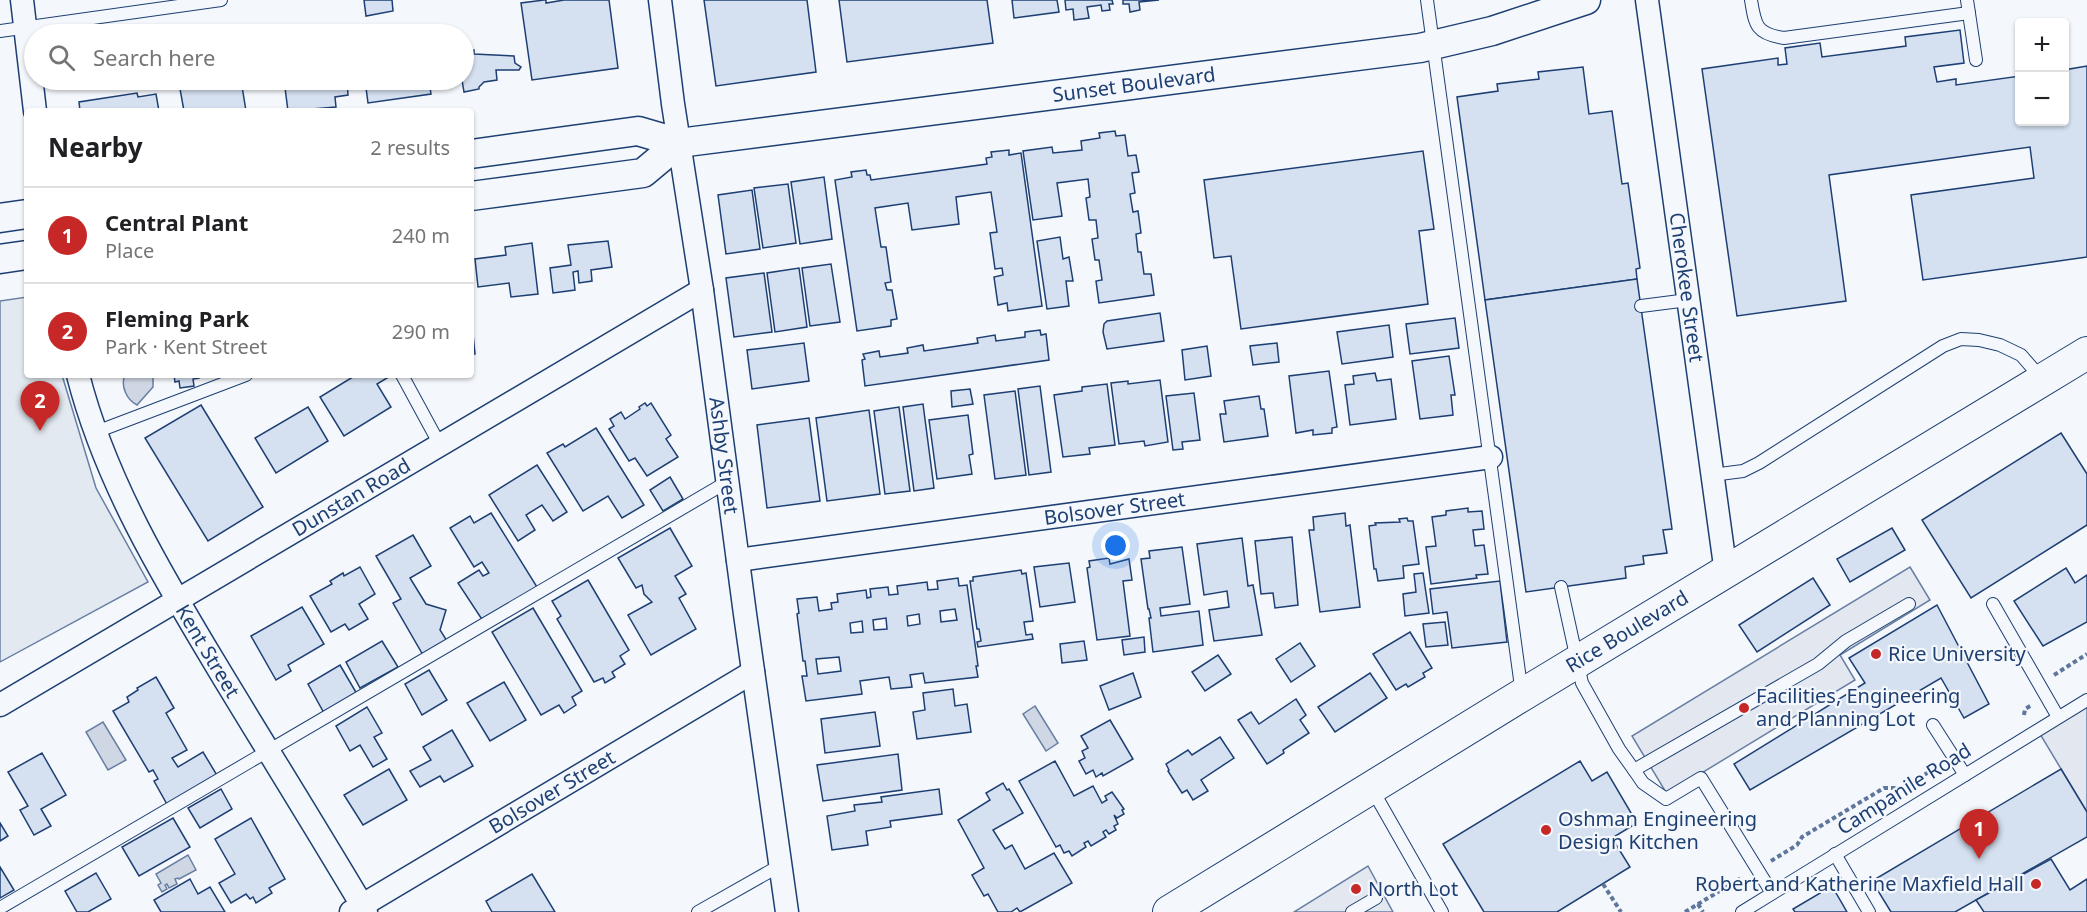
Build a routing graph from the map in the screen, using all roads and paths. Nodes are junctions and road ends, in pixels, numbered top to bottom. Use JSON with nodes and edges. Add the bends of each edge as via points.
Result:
{"nodes":[{"id":1,"x":22,"y":0,"type":"edge"},
{"id":2,"x":221,"y":0,"type":"edge"},
{"id":3,"x":660,"y":0,"type":"edge"},
{"id":4,"x":1427,"y":0,"type":"edge"},
{"id":5,"x":1586,"y":0,"type":"edge"},
{"id":6,"x":1647,"y":0,"type":"edge"},
{"id":7,"x":1751,"y":0,"type":"edge"},
{"id":8,"x":1968,"y":6,"type":"edge"},
{"id":9,"x":25,"y":24,"type":"edge"},
{"id":10,"x":54,"y":24,"type":"edge"},
{"id":11,"x":24,"y":28,"type":"edge"},
{"id":12,"x":0,"y":31,"type":"edge"},
{"id":13,"x":1433,"y":45,"type":"junction"},
{"id":14,"x":1976,"y":60,"type":"dead end"},
{"id":15,"x":33,"y":90,"type":"edge"},
{"id":16,"x":35,"y":108,"type":"edge"},
{"id":17,"x":679,"y":143,"type":"junction"},
{"id":18,"x":474,"y":154,"type":"edge"},
{"id":19,"x":474,"y":196,"type":"edge"},
{"id":20,"x":24,"y":214,"type":"edge"},
{"id":21,"x":0,"y":218,"type":"edge"},
{"id":22,"x":24,"y":255,"type":"edge"},
{"id":23,"x":0,"y":259,"type":"edge"},
{"id":24,"x":702,"y":290,"type":"junction"},
{"id":25,"x":1688,"y":300,"type":"junction"},
{"id":26,"x":1641,"y":306,"type":"dead end"},
{"id":27,"x":2087,"y":353,"type":"edge"},
{"id":28,"x":79,"y":378,"type":"edge"},
{"id":29,"x":238,"y":378,"type":"edge"},
{"id":30,"x":404,"y":378,"type":"edge"},
{"id":31,"x":2043,"y":380,"type":"junction"},
{"id":32,"x":96,"y":432,"type":"junction"},
{"id":33,"x":440,"y":445,"type":"junction"},
{"id":34,"x":1491,"y":457,"type":"junction"},
{"id":35,"x":1712,"y":475,"type":"junction"},
{"id":36,"x":728,"y":482,"type":"junction"},
{"id":37,"x":738,"y":560,"type":"junction"},
{"id":38,"x":1726,"y":573,"type":"junction"},
{"id":39,"x":1561,"y":586,"type":"dead end"},
{"id":40,"x":177,"y":601,"type":"junction"},
{"id":41,"x":1909,"y":604,"type":"dead end"},
{"id":42,"x":1993,"y":604,"type":"dead end"},
{"id":43,"x":1578,"y":661,"type":"junction"},
{"id":44,"x":753,"y":672,"type":"junction"},
{"id":45,"x":1522,"y":695,"type":"junction"},
{"id":46,"x":2087,"y":700,"type":"edge"},
{"id":47,"x":0,"y":705,"type":"edge"},
{"id":48,"x":2024,"y":715,"type":"dead end"},
{"id":49,"x":2055,"y":719,"type":"junction"},
{"id":50,"x":1933,"y":725,"type":"dead end"},
{"id":51,"x":269,"y":752,"type":"junction"},
{"id":52,"x":1954,"y":757,"type":"junction"},
{"id":53,"x":1634,"y":770,"type":"junction"},
{"id":54,"x":1965,"y":774,"type":"junction"},
{"id":55,"x":1371,"y":788,"type":"junction"},
{"id":56,"x":1835,"y":854,"type":"junction"},
{"id":57,"x":781,"y":865,"type":"junction"},
{"id":58,"x":1757,"y":869,"type":"junction"},
{"id":59,"x":1603,"y":884,"type":"dead end"},
{"id":60,"x":1772,"y":893,"type":"junction"},
{"id":61,"x":1376,"y":898,"type":"dead end"},
{"id":62,"x":1698,"y":904,"type":"junction"},
{"id":63,"x":0,"y":908,"type":"edge"},
{"id":64,"x":360,"y":910,"type":"edge"},
{"id":65,"x":698,"y":912,"type":"edge"},
{"id":66,"x":787,"y":912,"type":"edge"},
{"id":67,"x":1169,"y":912,"type":"edge"},
{"id":68,"x":1352,"y":912,"type":"edge"},
{"id":69,"x":1442,"y":912,"type":"edge"},
{"id":70,"x":1621,"y":912,"type":"edge"},
{"id":71,"x":1685,"y":912,"type":"edge"},
{"id":72,"x":1703,"y":912,"type":"edge"},
{"id":73,"x":1742,"y":912,"type":"edge"},
{"id":74,"x":1869,"y":912,"type":"edge"}],
"edges":[{"from":1,"to":9,"type":"street"},
{"from":2,"to":10,"type":"lane"},
{"from":3,"to":17,"type":"street","name":"Ashby Street"},
{"from":4,"to":13,"type":"lane"},
{"from":5,"to":13,"type":"street","name":"Sunset Boulevard","via":[[1492,31]]},
{"from":6,"to":25,"type":"street","name":"Cherokee Street"},
{"from":7,"to":8,"type":"lane","via":[[1754,22],[1761,31],[1784,38]]},
{"from":8,"to":14,"type":"lane"},
{"from":11,"to":12,"type":"lane"},
{"from":13,"to":17,"type":"street","name":"Sunset Boulevard"},
{"from":13,"to":34,"type":"lane"},
{"from":15,"to":16,"type":"street"},
{"from":17,"to":18,"type":"street","name":"Sunset Boulevard","via":[[638,131]]},
{"from":17,"to":19,"type":"street","via":[[643,173]]},
{"from":17,"to":24,"type":"street","name":"Ashby Street"},
{"from":20,"to":21,"type":"street"},
{"from":22,"to":23,"type":"street"},
{"from":24,"to":33,"type":"street","name":"Dunstan Road"},
{"from":24,"to":36,"type":"street","name":"Ashby Street"},
{"from":25,"to":26,"type":"lane"},
{"from":25,"to":35,"type":"street","name":"Cherokee Street"},
{"from":27,"to":31,"type":"main road","name":"Rice Boulevard"},
{"from":28,"to":32,"type":"street","name":"Kent Street"},
{"from":29,"to":32,"type":"lane"},
{"from":30,"to":33,"type":"lane"},
{"from":31,"to":35,"type":"lane","via":[[2020,355],[2000,345],[1961,339],[1943,346],[1759,463],[1743,471]]},
{"from":31,"to":38,"type":"main road","name":"Rice Boulevard"},
{"from":32,"to":40,"type":"street","name":"Kent Street","via":[[107,465]]},
{"from":33,"to":40,"type":"street","name":"Dunstan Road"},
{"from":34,"to":37,"type":"street","name":"Bolsover Street"},
{"from":34,"to":45,"type":"lane"},
{"from":35,"to":38,"type":"street","name":"Cherokee Street"},
{"from":36,"to":37,"type":"street","name":"Ashby Street"},
{"from":36,"to":51,"type":"lane"},
{"from":37,"to":44,"type":"street","name":"Ashby Street"},
{"from":38,"to":43,"type":"main road","name":"Rice Boulevard"},
{"from":39,"to":43,"type":"lane"},
{"from":40,"to":47,"type":"street","name":"Dunstan Road"},
{"from":40,"to":51,"type":"street","name":"Kent Street"},
{"from":41,"to":53,"type":"lane","via":[[1818,664]]},
{"from":42,"to":49,"type":"lane"},
{"from":43,"to":45,"type":"main road","name":"Rice Boulevard"},
{"from":43,"to":53,"type":"lane","via":[[1582,683]]},
{"from":44,"to":57,"type":"street","name":"Ashby Street"},
{"from":44,"to":64,"type":"street","name":"Bolsover Street"},
{"from":45,"to":55,"type":"main road","name":"Rice Boulevard"},
{"from":46,"to":49,"type":"lane","name":"Campanile Road"},
{"from":48,"to":49,"type":"path","via":[[2029,712]]},
{"from":49,"to":54,"type":"lane","name":"Campanile Road"},
{"from":50,"to":52,"type":"lane"},
{"from":51,"to":63,"type":"lane"},
{"from":51,"to":64,"type":"street","name":"Kent Street"},
{"from":52,"to":54,"type":"lane"},
{"from":52,"to":58,"type":"path","via":[[1902,788],[1884,788]]},
{"from":53,"to":58,"type":"lane","via":[[1643,783],[1666,800],[1701,778]]},
{"from":54,"to":56,"type":"lane","name":"Campanile Road"},
{"from":55,"to":67,"type":"main road","name":"Rice Boulevard"},
{"from":55,"to":69,"type":"lane"},
{"from":56,"to":60,"type":"lane","name":"Campanile Road"},
{"from":56,"to":74,"type":"lane"},
{"from":57,"to":65,"type":"lane"},
{"from":57,"to":66,"type":"street","name":"Ashby Street"},
{"from":58,"to":60,"type":"lane"},
{"from":58,"to":62,"type":"path"},
{"from":59,"to":70,"type":"path"},
{"from":60,"to":73,"type":"lane","name":"Campanile Road"},
{"from":61,"to":68,"type":"lane"},
{"from":62,"to":71,"type":"path"},
{"from":62,"to":72,"type":"path"}]}
